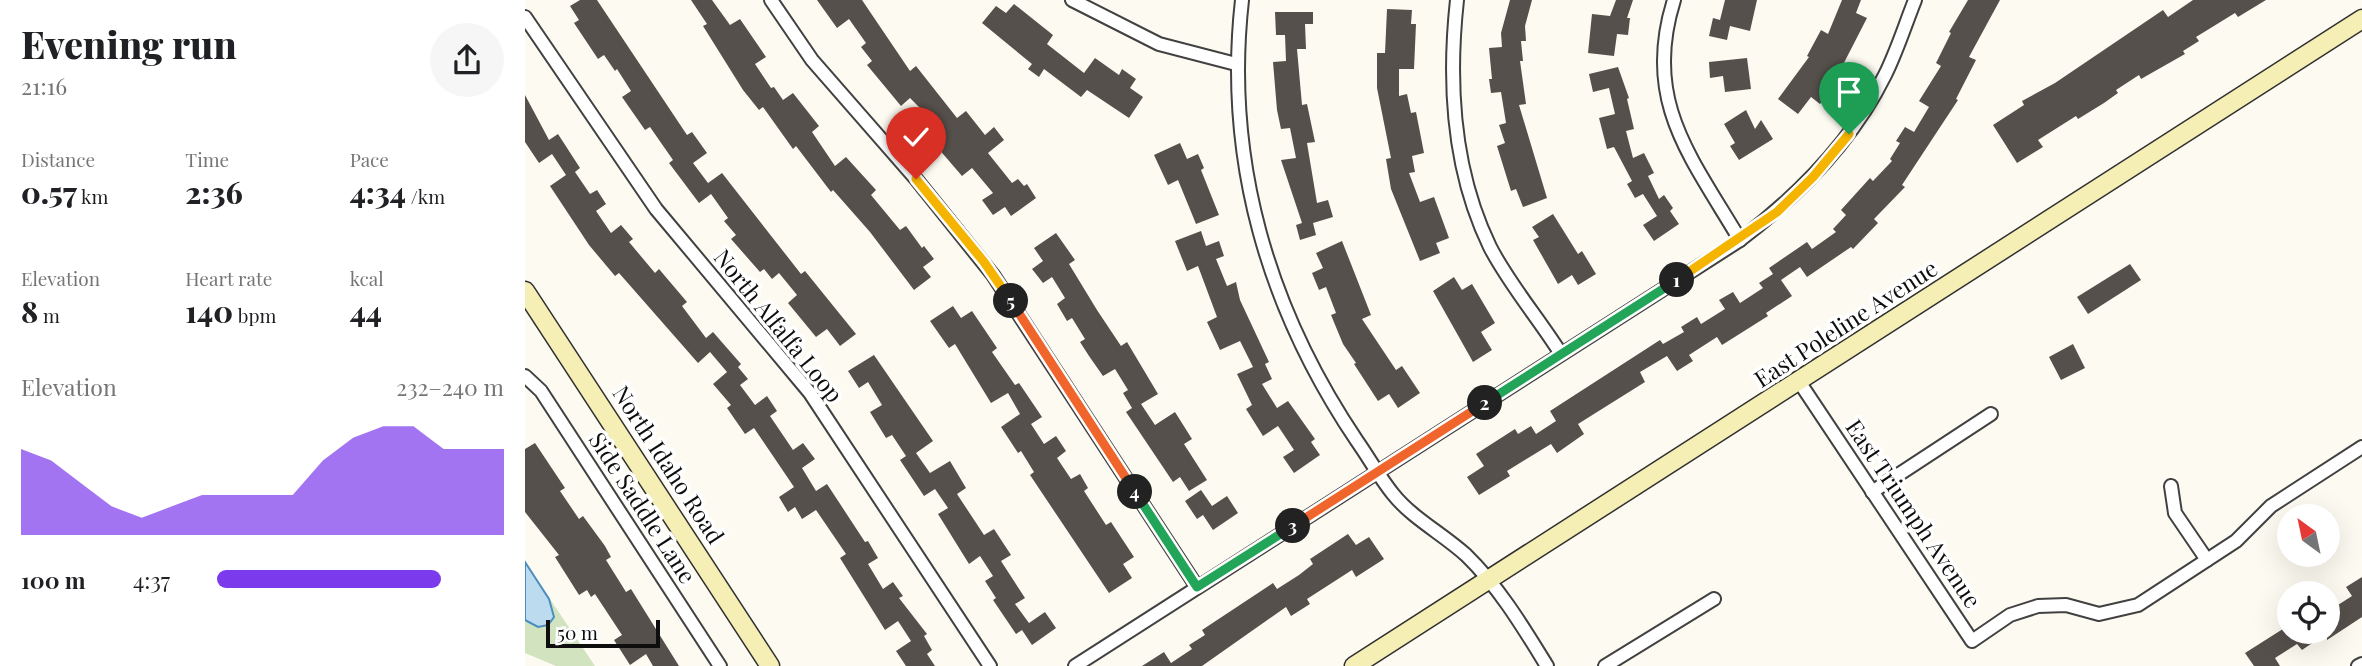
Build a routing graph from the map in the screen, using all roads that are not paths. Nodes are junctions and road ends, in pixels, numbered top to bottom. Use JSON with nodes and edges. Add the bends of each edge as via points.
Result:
{"nodes":[{"id":1,"x":771,"y":0,"type":"edge"},
{"id":2,"x":1072,"y":0,"type":"edge"},
{"id":3,"x":1242,"y":0,"type":"edge"},
{"id":4,"x":1457,"y":0,"type":"edge"},
{"id":5,"x":1674,"y":0,"type":"edge"},
{"id":6,"x":1915,"y":0,"type":"edge"},
{"id":7,"x":525,"y":17,"type":"edge"},
{"id":8,"x":2362,"y":19,"type":"edge"},
{"id":9,"x":1236,"y":64,"type":"junction"},
{"id":10,"x":1740,"y":240,"type":"junction"},
{"id":11,"x":525,"y":290,"type":"edge"},
{"id":12,"x":1561,"y":354,"type":"junction"},
{"id":13,"x":525,"y":376,"type":"edge"},
{"id":14,"x":1800,"y":383,"type":"junction"},
{"id":15,"x":1991,"y":414,"type":"dead end"},
{"id":16,"x":2362,"y":447,"type":"edge"},
{"id":17,"x":1378,"y":472,"type":"junction"},
{"id":18,"x":2171,"y":486,"type":"dead end"},
{"id":19,"x":1873,"y":492,"type":"junction"},
{"id":20,"x":2207,"y":560,"type":"junction"},
{"id":21,"x":1490,"y":579,"type":"junction"},
{"id":22,"x":1197,"y":587,"type":"junction"},
{"id":23,"x":1714,"y":599,"type":"dead end"},
{"id":24,"x":720,"y":666,"type":"edge"},
{"id":25,"x":770,"y":666,"type":"edge"},
{"id":26,"x":991,"y":666,"type":"edge"},
{"id":27,"x":1075,"y":666,"type":"edge"},
{"id":28,"x":1354,"y":666,"type":"edge"},
{"id":29,"x":1547,"y":666,"type":"edge"},
{"id":30,"x":1605,"y":666,"type":"edge"}],
"edges":[{"from":1,"to":22,"type":"street","via":[[812,60],[993,275]]},
{"from":2,"to":9,"type":"street","via":[[1159,44]]},
{"from":3,"to":9,"type":"street"},
{"from":4,"to":12,"type":"street","via":[[1452,84],[1463,169],[1490,247]]},
{"from":5,"to":10,"type":"street","via":[[1663,52],[1667,101],[1683,147]]},
{"from":6,"to":10,"type":"street","via":[[1885,75],[1849,134],[1804,186]]},
{"from":7,"to":26,"type":"street","name":"North Alfalfa Loop","via":[[656,209],[810,393]]},
{"from":8,"to":14,"type":"main road","name":"East Poleline Avenue"},
{"from":9,"to":17,"type":"street","via":[[1246,176],[1269,269],[1311,367]]},
{"from":10,"to":12,"type":"street"},
{"from":11,"to":25,"type":"main road","name":"North Idaho Road"},
{"from":12,"to":17,"type":"street"},
{"from":13,"to":24,"type":"street","name":"Side Saddle Lane","via":[[541,391]]},
{"from":14,"to":19,"type":"street","name":"East Triumph Avenue"},
{"from":14,"to":21,"type":"main road","name":"East Poleline Avenue"},
{"from":15,"to":19,"type":"street"},
{"from":16,"to":20,"type":"street","name":"East Triumph Avenue","via":[[2270,506],[2236,541]]},
{"from":17,"to":21,"type":"street","via":[[1393,495]]},
{"from":17,"to":22,"type":"street"},
{"from":18,"to":20,"type":"street","via":[[2175,513]]},
{"from":19,"to":20,"type":"street","name":"East Triumph Avenue","via":[[1972,641],[2010,615],[2038,606],[2066,605],[2099,614],[2138,605]]},
{"from":21,"to":28,"type":"main road","name":"East Poleline Avenue"},
{"from":21,"to":29,"type":"street"},
{"from":22,"to":27,"type":"street"},
{"from":23,"to":30,"type":"street"}]}
